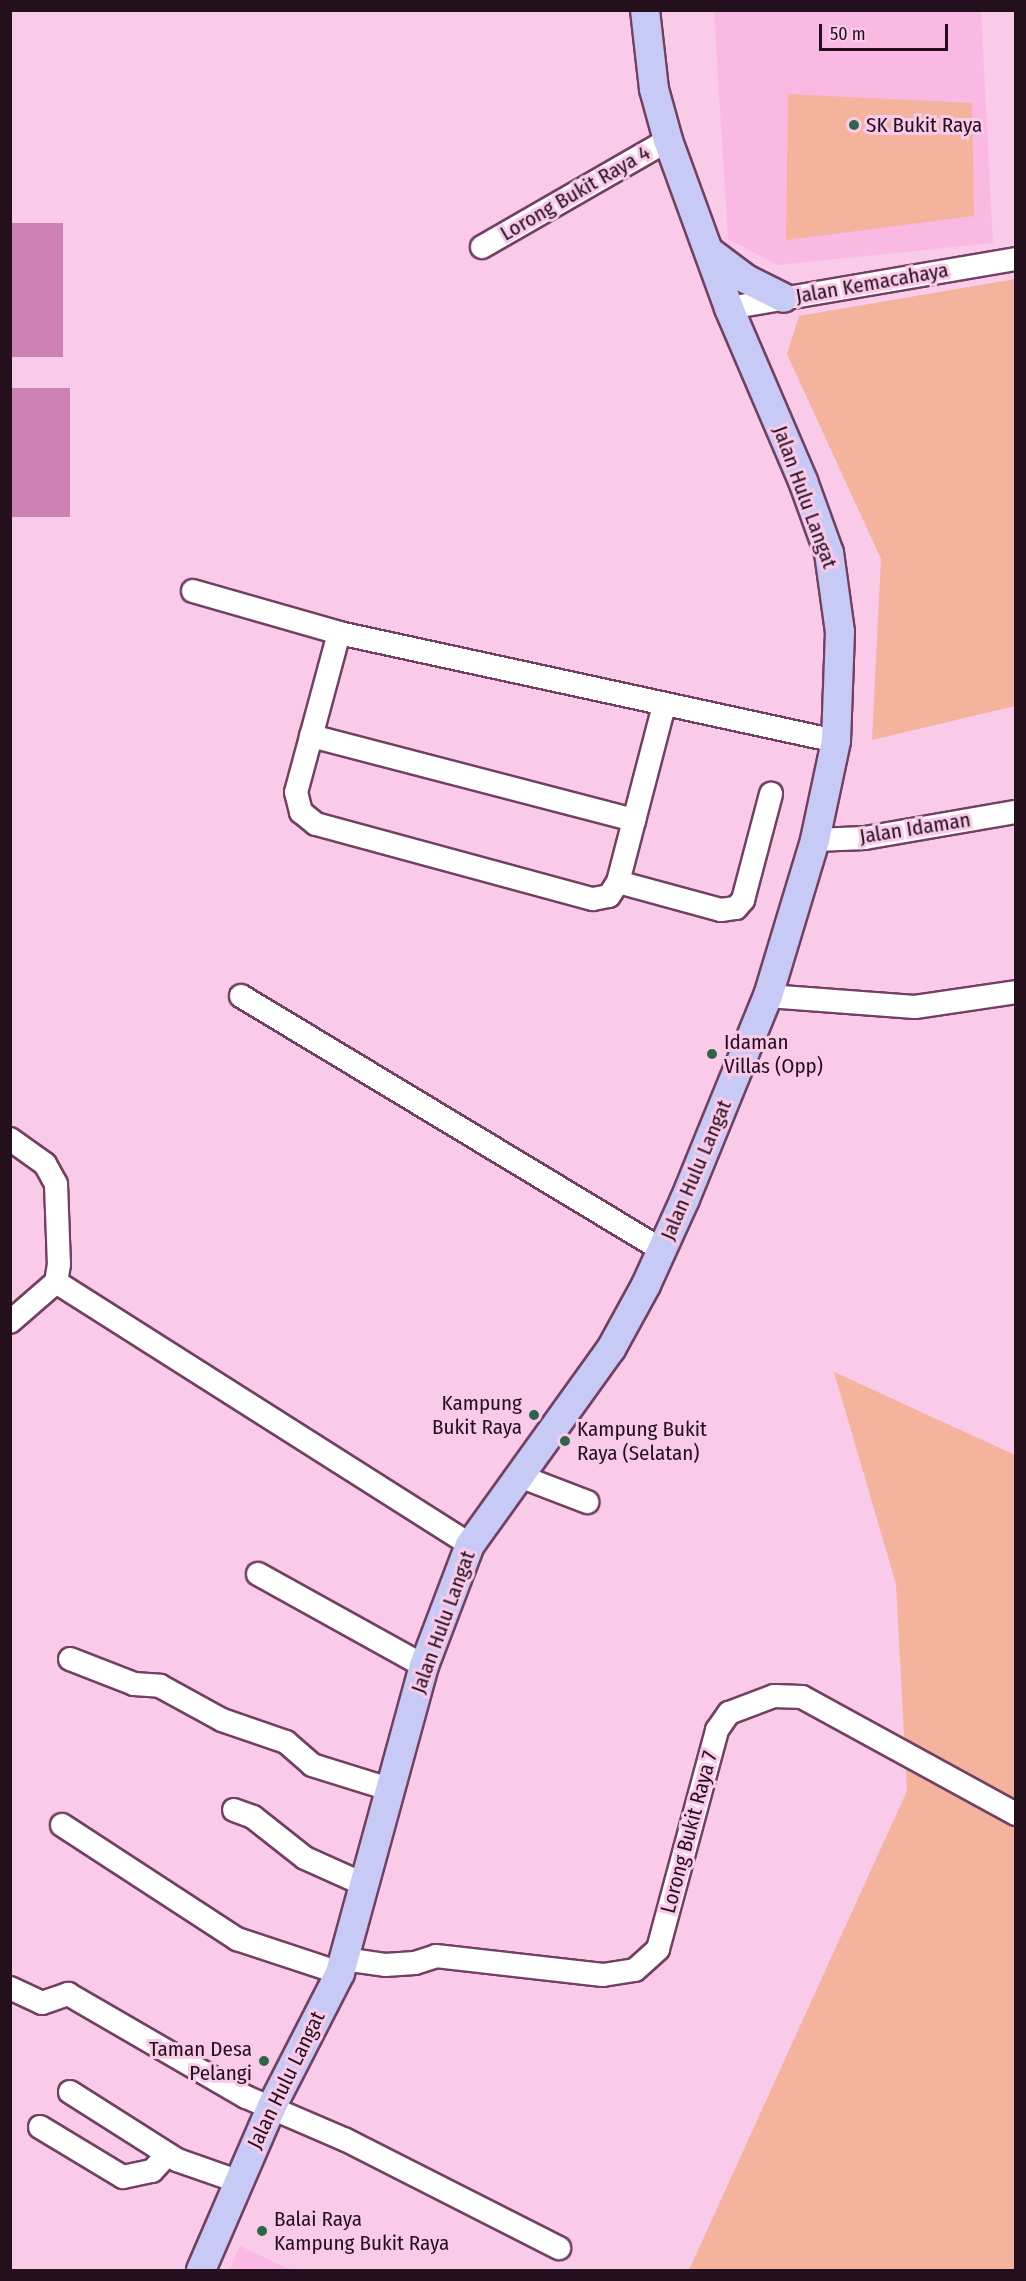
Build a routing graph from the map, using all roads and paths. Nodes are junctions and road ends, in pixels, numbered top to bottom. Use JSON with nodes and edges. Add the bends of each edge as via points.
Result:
{"nodes":[{"id":1,"x":645,"y":10,"type":"edge"},
{"id":2,"x":668,"y":140,"type":"junction"},
{"id":3,"x":482,"y":247,"type":"dead end"},
{"id":4,"x":710,"y":252,"type":"junction"},
{"id":5,"x":1016,"y":259,"type":"edge"},
{"id":6,"x":784,"y":298,"type":"junction"},
{"id":7,"x":729,"y":308,"type":"junction"},
{"id":8,"x":193,"y":591,"type":"dead end"},
{"id":9,"x":339,"y":633,"type":"junction"},
{"id":10,"x":664,"y":706,"type":"junction"},
{"id":11,"x":311,"y":736,"type":"junction"},
{"id":12,"x":836,"y":741,"type":"junction"},
{"id":13,"x":771,"y":794,"type":"dead end"},
{"id":14,"x":1016,"y":812,"type":"edge"},
{"id":15,"x":634,"y":820,"type":"junction"},
{"id":16,"x":815,"y":840,"type":"junction"},
{"id":17,"x":618,"y":882,"type":"junction"},
{"id":18,"x":1016,"y":992,"type":"edge"},
{"id":19,"x":241,"y":996,"type":"dead end"},
{"id":20,"x":768,"y":996,"type":"junction"},
{"id":21,"x":10,"y":1139,"type":"edge"},
{"id":22,"x":662,"y":1250,"type":"junction"},
{"id":23,"x":56,"y":1282,"type":"junction"},
{"id":24,"x":10,"y":1322,"type":"edge"},
{"id":25,"x":522,"y":1478,"type":"junction"},
{"id":26,"x":587,"y":1502,"type":"dead end"},
{"id":27,"x":470,"y":1545,"type":"junction"},
{"id":28,"x":258,"y":1574,"type":"dead end"},
{"id":29,"x":70,"y":1659,"type":"dead end"},
{"id":30,"x":424,"y":1666,"type":"junction"},
{"id":31,"x":392,"y":1790,"type":"junction"},
{"id":32,"x":234,"y":1810,"type":"dead end"},
{"id":33,"x":1016,"y":1814,"type":"edge"},
{"id":34,"x":62,"y":1825,"type":"dead end"},
{"id":35,"x":365,"y":1885,"type":"junction"},
{"id":36,"x":342,"y":1966,"type":"junction"},
{"id":37,"x":10,"y":1988,"type":"edge"},
{"id":38,"x":70,"y":2092,"type":"dead end"},
{"id":39,"x":272,"y":2106,"type":"junction"},
{"id":40,"x":40,"y":2127,"type":"dead end"},
{"id":41,"x":168,"y":2154,"type":"junction"},
{"id":42,"x":237,"y":2181,"type":"junction"},
{"id":43,"x":559,"y":2248,"type":"dead end"},
{"id":44,"x":201,"y":2271,"type":"edge"}],
"edges":[{"from":1,"to":2,"type":"main road","name":"Jalan Hulu Langat","via":[[654,89]]},
{"from":2,"to":3,"type":"street","name":"Lorong Bukit Raya 4"},
{"from":2,"to":4,"type":"main road","name":"Jalan Hulu Langat"},
{"from":4,"to":6,"type":"main road","via":[[746,279]]},
{"from":4,"to":7,"type":"main road","name":"Jalan Hulu Langat"},
{"from":5,"to":6,"type":"street","name":"Jalan Kemacahaya"},
{"from":6,"to":7,"type":"street","name":"Jalan Kemacahaya"},
{"from":7,"to":12,"type":"main road","name":"Jalan Hulu Langat","via":[[829,553],[840,632]]},
{"from":8,"to":9,"type":"street"},
{"from":9,"to":10,"type":"street"},
{"from":9,"to":11,"type":"street"},
{"from":10,"to":12,"type":"street"},
{"from":10,"to":15,"type":"street"},
{"from":11,"to":15,"type":"street"},
{"from":11,"to":17,"type":"street","via":[[296,792],[301,812],[316,824],[593,899],[609,896]]},
{"from":12,"to":16,"type":"main road","name":"Jalan Hulu Langat"},
{"from":13,"to":17,"type":"street","via":[[743,900],[736,908],[721,910]]},
{"from":14,"to":16,"type":"street","name":"Jalan Idaman","via":[[865,838]]},
{"from":15,"to":17,"type":"street"},
{"from":16,"to":20,"type":"main road","name":"Jalan Hulu Langat"},
{"from":18,"to":20,"type":"street","via":[[915,1007]]},
{"from":19,"to":22,"type":"street"},
{"from":20,"to":22,"type":"main road","name":"Jalan Hulu Langat"},
{"from":21,"to":23,"type":"street","via":[[45,1164],[57,1184]]},
{"from":22,"to":25,"type":"main road","name":"Jalan Hulu Langat","via":[[611,1349]]},
{"from":23,"to":24,"type":"street"},
{"from":23,"to":27,"type":"street"},
{"from":25,"to":26,"type":"street"},
{"from":25,"to":27,"type":"main road","name":"Jalan Hulu Langat"},
{"from":27,"to":30,"type":"main road","name":"Jalan Hulu Langat"},
{"from":28,"to":30,"type":"street"},
{"from":29,"to":31,"type":"street","via":[[134,1684],[160,1686],[222,1720],[286,1742],[312,1765]]},
{"from":30,"to":31,"type":"main road","name":"Jalan Hulu Langat"},
{"from":31,"to":35,"type":"main road","name":"Jalan Hulu Langat"},
{"from":32,"to":35,"type":"street","via":[[253,1817],[305,1858]]},
{"from":33,"to":36,"type":"street","name":"Lorong Bukit Raya 7","via":[[802,1697],[774,1696],[729,1713],[717,1730],[658,1949],[634,1970],[603,1975],[436,1956],[415,1963]]},
{"from":34,"to":36,"type":"street","name":"Lorong Bukit Raya 7","via":[[237,1939]]},
{"from":35,"to":36,"type":"main road","name":"Jalan Hulu Langat"},
{"from":36,"to":39,"type":"main road","name":"Jalan Hulu Langat"},
{"from":37,"to":39,"type":"street","via":[[42,2002],[68,1994],[199,2072]]},
{"from":38,"to":41,"type":"street"},
{"from":39,"to":42,"type":"main road","name":"Jalan Hulu Langat"},
{"from":39,"to":43,"type":"street"},
{"from":40,"to":41,"type":"street","via":[[123,2177],[152,2171]]},
{"from":41,"to":42,"type":"street"},
{"from":42,"to":44,"type":"main road","name":"Jalan Hulu Langat"}]}
